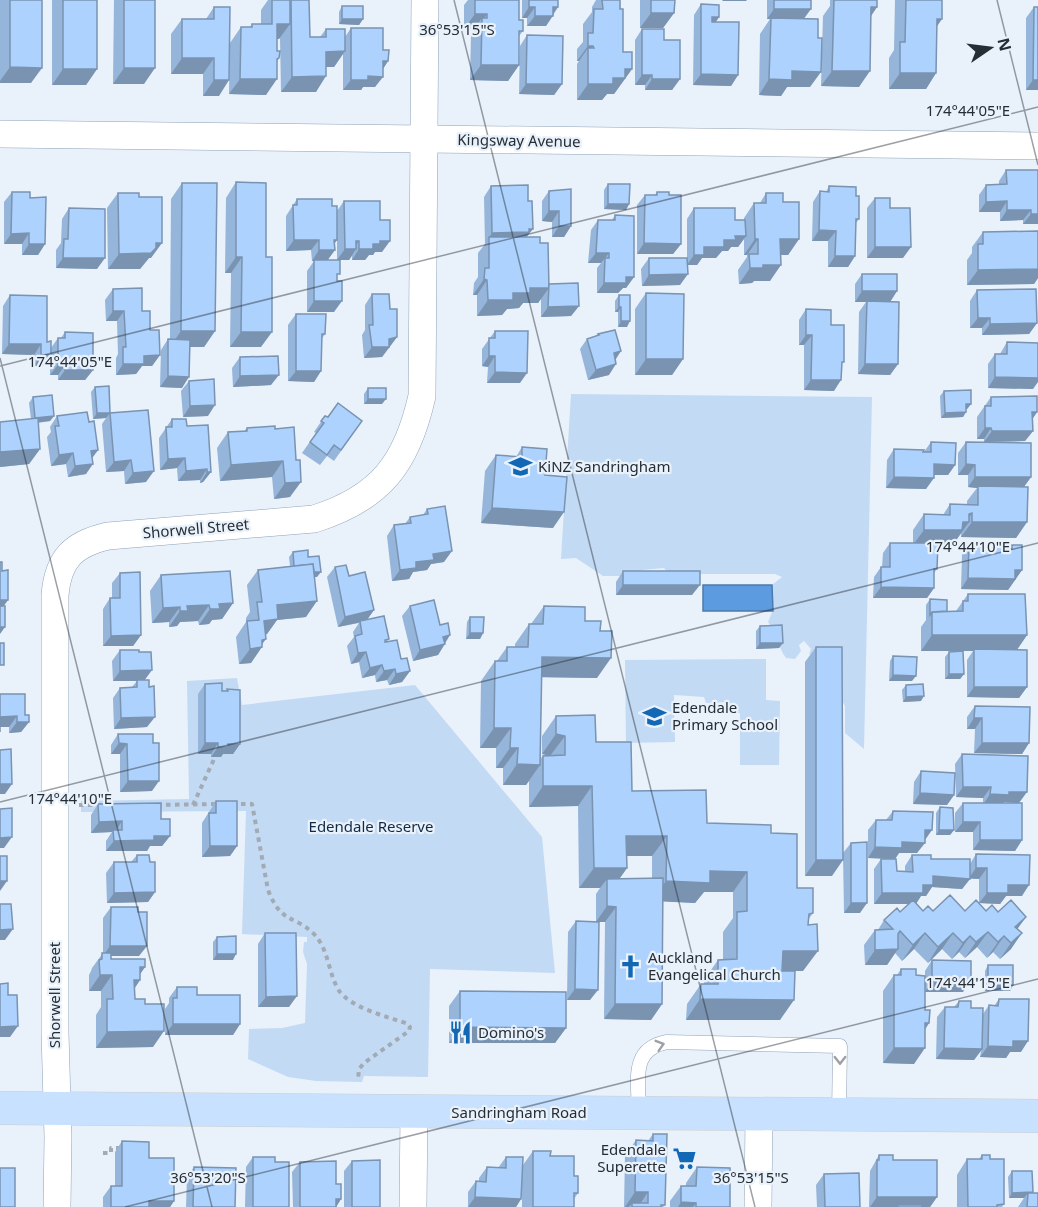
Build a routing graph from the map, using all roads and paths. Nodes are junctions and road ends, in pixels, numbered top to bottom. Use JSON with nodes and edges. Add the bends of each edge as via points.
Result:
{"nodes":[{"id":1,"x":426,"y":0,"type":"edge"},
{"id":2,"x":0,"y":134,"type":"edge"},
{"id":3,"x":424,"y":140,"type":"junction"},
{"id":4,"x":1038,"y":147,"type":"edge"},
{"id":5,"x":215,"y":757,"type":"edge"},
{"id":6,"x":216,"y":804,"type":"edge"},
{"id":7,"x":228,"y":804,"type":"edge"},
{"id":8,"x":70,"y":805,"type":"dead end"},
{"id":9,"x":103,"y":805,"type":"edge"},
{"id":10,"x":148,"y":805,"type":"edge"},
{"id":11,"x":193,"y":805,"type":"junction"},
{"id":12,"x":358,"y":1080,"type":"dead end"},
{"id":13,"x":0,"y":1108,"type":"edge"},
{"id":14,"x":56,"y":1108,"type":"junction"},
{"id":15,"x":414,"y":1112,"type":"junction"},
{"id":16,"x":639,"y":1113,"type":"junction"},
{"id":17,"x":759,"y":1115,"type":"junction"},
{"id":18,"x":839,"y":1115,"type":"junction"},
{"id":19,"x":1038,"y":1116,"type":"edge"},
{"id":20,"x":122,"y":1148,"type":"edge"},
{"id":21,"x":103,"y":1153,"type":"dead end"},
{"id":22,"x":57,"y":1207,"type":"edge"},
{"id":23,"x":413,"y":1207,"type":"edge"},
{"id":24,"x":758,"y":1207,"type":"edge"}],
"edges":[{"from":1,"to":3,"type":"street","name":"Shorwell Street"},
{"from":2,"to":3,"type":"street","name":"Kingsway Avenue"},
{"from":3,"to":4,"type":"street","name":"Kingsway Avenue"},
{"from":3,"to":14,"type":"street","name":"Shorwell Street","via":[[422,396],[410,440],[392,471],[362,498],[314,519],[90,540],[64,561],[57,577]]},
{"from":5,"to":11,"type":"path"},
{"from":6,"to":11,"type":"path"},
{"from":7,"to":12,"type":"path","via":[[252,804],[272,900],[287,918],[306,928],[321,944],[343,997],[410,1027],[364,1063]]},
{"from":8,"to":9,"type":"path"},
{"from":10,"to":11,"type":"path"},
{"from":13,"to":14,"type":"main road","name":"Sandringham Road"},
{"from":14,"to":15,"type":"main road","name":"Sandringham Road"},
{"from":14,"to":22,"type":"street","name":"Shorwell Street"},
{"from":15,"to":16,"type":"main road","name":"Sandringham Road"},
{"from":15,"to":23,"type":"street"},
{"from":16,"to":17,"type":"main road","name":"Sandringham Road"},
{"from":16,"to":18,"type":"lane","one_way":true,"via":[[640,1061],[656,1044],[668,1042],[840,1046]]},
{"from":17,"to":18,"type":"main road","name":"Sandringham Road"},
{"from":17,"to":24,"type":"street"},
{"from":18,"to":19,"type":"main road","name":"Sandringham Road"},
{"from":20,"to":21,"type":"path"}]}
